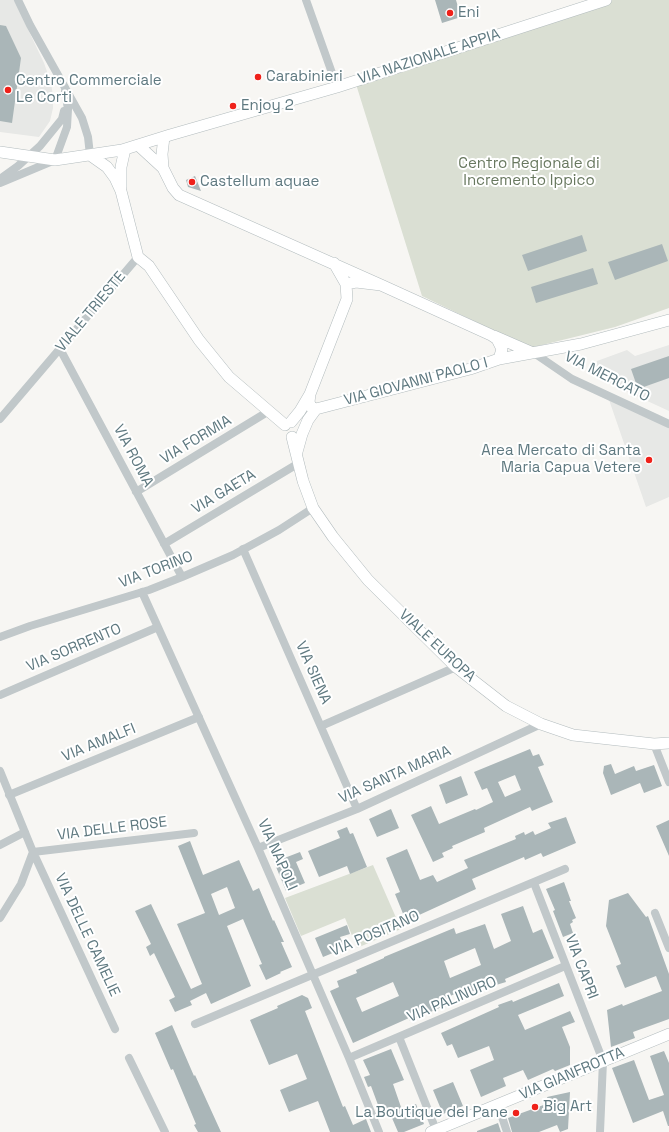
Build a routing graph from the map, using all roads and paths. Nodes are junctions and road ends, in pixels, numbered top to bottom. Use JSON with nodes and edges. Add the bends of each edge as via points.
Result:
{"nodes":[{"id":1,"x":18,"y":0,"type":"edge"},
{"id":2,"x":306,"y":0,"type":"edge"},
{"id":3,"x":606,"y":0,"type":"edge"},
{"id":4,"x":64,"y":86,"type":"junction"},
{"id":5,"x":337,"y":87,"type":"junction"},
{"id":6,"x":164,"y":137,"type":"junction"},
{"id":7,"x":138,"y":145,"type":"junction"},
{"id":8,"x":124,"y":149,"type":"junction"},
{"id":9,"x":0,"y":152,"type":"edge"},
{"id":10,"x":90,"y":155,"type":"junction"},
{"id":11,"x":27,"y":156,"type":"junction"},
{"id":12,"x":55,"y":160,"type":"junction"},
{"id":13,"x":162,"y":168,"type":"junction"},
{"id":14,"x":0,"y":179,"type":"edge"},
{"id":15,"x":0,"y":183,"type":"edge"},
{"id":16,"x":121,"y":192,"type":"junction"},
{"id":17,"x":138,"y":257,"type":"junction"},
{"id":18,"x":334,"y":263,"type":"junction"},
{"id":19,"x":346,"y":284,"type":"junction"},
{"id":20,"x":381,"y":285,"type":"junction"},
{"id":21,"x":669,"y":320,"type":"edge"},
{"id":22,"x":491,"y":335,"type":"junction"},
{"id":23,"x":60,"y":349,"type":"junction"},
{"id":24,"x":534,"y":353,"type":"junction"},
{"id":25,"x":499,"y":359,"type":"junction"},
{"id":26,"x":310,"y":394,"type":"junction"},
{"id":27,"x":316,"y":409,"type":"junction"},
{"id":28,"x":269,"y":411,"type":"junction"},
{"id":29,"x":0,"y":419,"type":"edge"},
{"id":30,"x":288,"y":423,"type":"junction"},
{"id":31,"x":669,"y":424,"type":"edge"},
{"id":32,"x":298,"y":458,"type":"junction"},
{"id":33,"x":136,"y":492,"type":"junction"},
{"id":34,"x":313,"y":508,"type":"junction"},
{"id":35,"x":164,"y":544,"type":"junction"},
{"id":36,"x":243,"y":549,"type":"junction"},
{"id":37,"x":182,"y":577,"type":"junction"},
{"id":38,"x":142,"y":592,"type":"junction"},
{"id":39,"x":158,"y":627,"type":"junction"},
{"id":40,"x":0,"y":637,"type":"edge"},
{"id":41,"x":456,"y":667,"type":"junction"},
{"id":42,"x":0,"y":695,"type":"edge"},
{"id":43,"x":199,"y":717,"type":"junction"},
{"id":44,"x":541,"y":724,"type":"junction"},
{"id":45,"x":321,"y":726,"type":"junction"},
{"id":46,"x":669,"y":743,"type":"edge"},
{"id":47,"x":654,"y":744,"type":"junction"},
{"id":48,"x":0,"y":770,"type":"edge"},
{"id":49,"x":669,"y":782,"type":"edge"},
{"id":50,"x":9,"y":795,"type":"junction"},
{"id":51,"x":357,"y":809,"type":"junction"},
{"id":52,"x":25,"y":832,"type":"junction"},
{"id":53,"x":194,"y":833,"type":"dead end"},
{"id":54,"x":0,"y":845,"type":"edge"},
{"id":55,"x":258,"y":848,"type":"junction"},
{"id":56,"x":34,"y":852,"type":"junction"},
{"id":57,"x":565,"y":870,"type":"dead end"},
{"id":58,"x":534,"y":883,"type":"junction"},
{"id":59,"x":655,"y":913,"type":"dead end"},
{"id":60,"x":0,"y":918,"type":"edge"},
{"id":61,"x":669,"y":948,"type":"edge"},
{"id":62,"x":565,"y":966,"type":"junction"},
{"id":63,"x":313,"y":975,"type":"junction"},
{"id":64,"x":195,"y":1024,"type":"dead end"},
{"id":65,"x":115,"y":1029,"type":"dead end"},
{"id":66,"x":669,"y":1034,"type":"edge"},
{"id":67,"x":399,"y":1037,"type":"junction"},
{"id":68,"x":129,"y":1058,"type":"dead end"},
{"id":69,"x":349,"y":1058,"type":"junction"},
{"id":70,"x":603,"y":1061,"type":"junction"},
{"id":71,"x":498,"y":1105,"type":"junction"},
{"id":72,"x":434,"y":1131,"type":"edge"},
{"id":73,"x":165,"y":1132,"type":"edge"},
{"id":74,"x":379,"y":1132,"type":"edge"},
{"id":75,"x":507,"y":1132,"type":"edge"},
{"id":76,"x":600,"y":1132,"type":"edge"}],
"edges":[{"from":1,"to":4,"type":"street"},
{"from":2,"to":5,"type":"street"},
{"from":3,"to":5,"type":"street","name":"VIA NAZIONALE APPIA"},
{"from":4,"to":10,"type":"street","via":[[82,118]]},
{"from":4,"to":11,"type":"street","via":[[65,106],[62,119],[40,146]]},
{"from":4,"to":12,"type":"street","via":[[68,109],[67,127]]},
{"from":5,"to":6,"type":"street","name":"VIA NAZIONALE APPIA"},
{"from":6,"to":7,"type":"street","name":"VIA NAZIONALE APPIA"},
{"from":6,"to":13,"type":"street"},
{"from":7,"to":8,"type":"street","name":"VIA NAZIONALE APPIA"},
{"from":7,"to":13,"type":"street"},
{"from":8,"to":10,"type":"street","name":"VIA NAZIONALE APPIA"},
{"from":8,"to":16,"type":"street"},
{"from":9,"to":11,"type":"street","name":"VIA NAZIONALE APPIA"},
{"from":10,"to":12,"type":"street","name":"VIA NAZIONALE APPIA"},
{"from":10,"to":16,"type":"street","via":[[107,167]]},
{"from":11,"to":12,"type":"street","name":"VIA NAZIONALE APPIA"},
{"from":11,"to":14,"type":"street"},
{"from":12,"to":15,"type":"street"},
{"from":13,"to":18,"type":"street","via":[[179,195]]},
{"from":16,"to":17,"type":"street"},
{"from":17,"to":23,"type":"street","name":"VIALE TRIESTE"},
{"from":17,"to":28,"type":"street","via":[[149,266],[199,340],[229,377]]},
{"from":18,"to":19,"type":"street"},
{"from":18,"to":20,"type":"street"},
{"from":19,"to":20,"type":"street","name":"VIA GIOVANNI PAOLO I","via":[[356,282]]},
{"from":19,"to":26,"type":"street","via":[[347,299]]},
{"from":20,"to":22,"type":"street","name":"VIA GIOVANNI PAOLO I"},
{"from":21,"to":24,"type":"street","via":[[581,344]]},
{"from":22,"to":24,"type":"street"},
{"from":22,"to":25,"type":"street","name":"VIA GIOVANNI PAOLO I","via":[[497,339],[502,349]]},
{"from":23,"to":29,"type":"street","name":"VIALE TRIESTE"},
{"from":23,"to":33,"type":"street","name":"VIA ROMA"},
{"from":24,"to":25,"type":"street"},
{"from":24,"to":31,"type":"street","name":"VIA MERCATO","via":[[572,378]]},
{"from":25,"to":27,"type":"street","name":"VIA GIOVANNI PAOLO I","via":[[470,369]]},
{"from":26,"to":27,"type":"street","via":[[309,402]]},
{"from":26,"to":30,"type":"street","via":[[300,411]]},
{"from":27,"to":32,"type":"street","via":[[305,427]]},
{"from":28,"to":30,"type":"street"},
{"from":28,"to":33,"type":"street","name":"VIA FORMIA"},
{"from":30,"to":32,"type":"street","name":"VIALE EUROPA","via":[[296,424],[299,428],[298,433],[292,437]]},
{"from":32,"to":34,"type":"street","name":"VIALE EUROPA"},
{"from":32,"to":35,"type":"street","name":"VIA GAETA"},
{"from":33,"to":35,"type":"street","name":"VIA ROMA"},
{"from":34,"to":36,"type":"street","name":"VIA TORINO"},
{"from":34,"to":41,"type":"street","name":"VIALE EUROPA","via":[[368,580]]},
{"from":35,"to":37,"type":"street","name":"VIA ROMA"},
{"from":36,"to":37,"type":"street","name":"VIA TORINO"},
{"from":36,"to":45,"type":"street","name":"VIA SIENA"},
{"from":37,"to":38,"type":"street","name":"VIA TORINO"},
{"from":38,"to":39,"type":"street","name":"VIA NAPOLI"},
{"from":38,"to":40,"type":"street","name":"VIA TORINO"},
{"from":39,"to":42,"type":"street","name":"VIA SORRENTO"},
{"from":39,"to":43,"type":"street","name":"VIA NAPOLI"},
{"from":41,"to":44,"type":"street","name":"VIALE EUROPA","via":[[506,706]]},
{"from":41,"to":45,"type":"street"},
{"from":43,"to":50,"type":"street","name":"VIA AMALFI"},
{"from":43,"to":55,"type":"street","name":"VIA NAPOLI"},
{"from":44,"to":47,"type":"street","name":"VIALE EUROPA","via":[[573,735]]},
{"from":44,"to":51,"type":"street","name":"VIA SANTA MARIA"},
{"from":45,"to":51,"type":"street","name":"VIA SIENA"},
{"from":46,"to":47,"type":"street","name":"VIALE EUROPA"},
{"from":47,"to":49,"type":"street"},
{"from":48,"to":50,"type":"street","name":"VIA DELLE CAMELIE"},
{"from":50,"to":52,"type":"street","name":"VIA DELLE CAMELIE"},
{"from":51,"to":55,"type":"street","name":"VIA SANTA MARIA"},
{"from":52,"to":54,"type":"street"},
{"from":52,"to":56,"type":"street","name":"VIA DELLE CAMELIE"},
{"from":53,"to":56,"type":"street","name":"VIA DELLE ROSE"},
{"from":55,"to":63,"type":"street","name":"VIA NAPOLI"},
{"from":56,"to":60,"type":"street","via":[[21,884]]},
{"from":56,"to":65,"type":"street","name":"VIA DELLE CAMELIE"},
{"from":57,"to":58,"type":"street","name":"VIA POSITANO"},
{"from":58,"to":62,"type":"street","name":"VIA CAPRI"},
{"from":58,"to":63,"type":"street","name":"VIA POSITANO"},
{"from":59,"to":61,"type":"street"},
{"from":62,"to":67,"type":"street","name":"VIA PALINURO"},
{"from":62,"to":70,"type":"street","name":"VIA CAPRI"},
{"from":63,"to":64,"type":"street","name":"VIA POSITANO"},
{"from":63,"to":69,"type":"street","name":"VIA NAPOLI"},
{"from":66,"to":70,"type":"street","name":"VIA GIANFROTTA"},
{"from":67,"to":69,"type":"street","name":"VIA PALINURO"},
{"from":67,"to":72,"type":"street"},
{"from":68,"to":73,"type":"street"},
{"from":69,"to":74,"type":"street","name":"VIA NAPOLI"},
{"from":70,"to":71,"type":"street","name":"VIA GIANFROTTA"},
{"from":70,"to":76,"type":"street"},
{"from":71,"to":72,"type":"street","name":"VIA GIANFROTTA"},
{"from":71,"to":75,"type":"street"}]}
